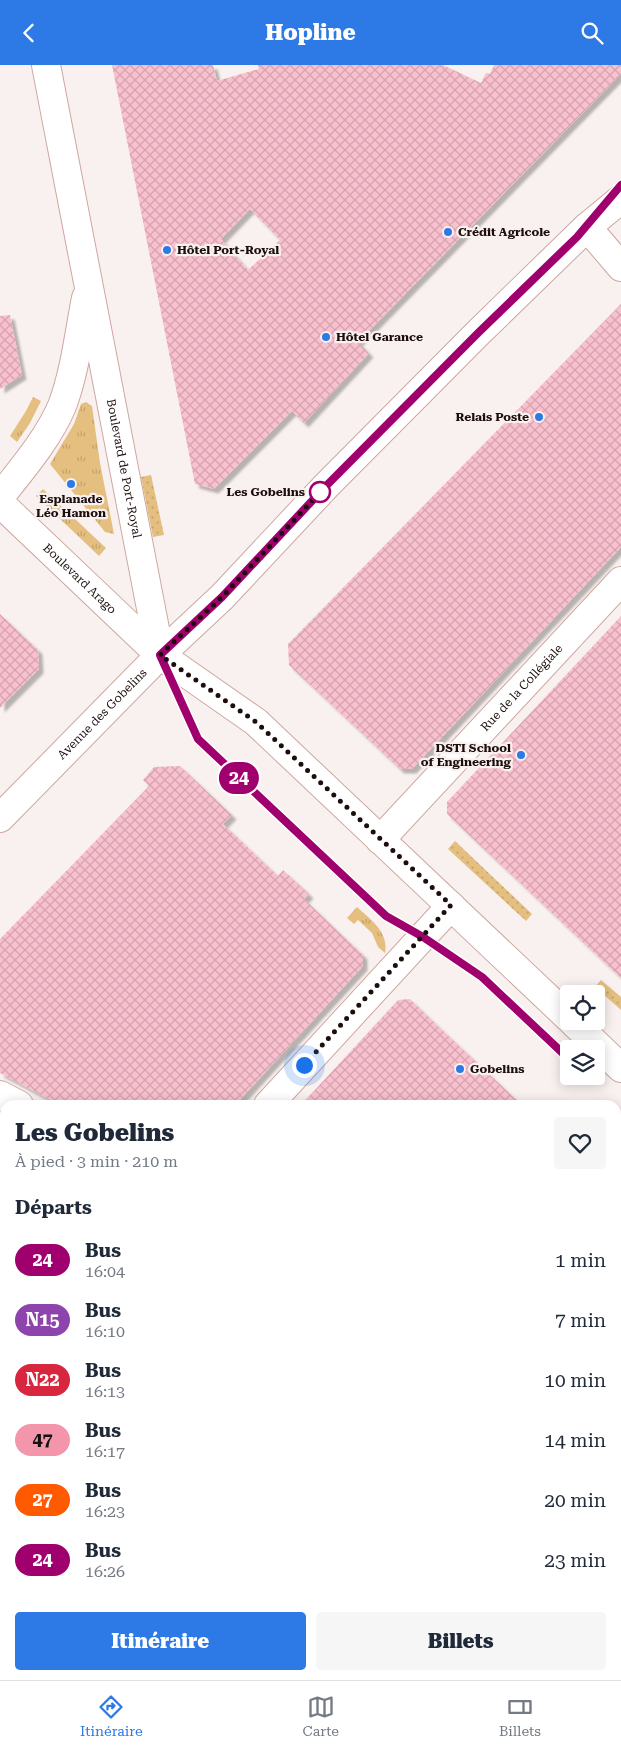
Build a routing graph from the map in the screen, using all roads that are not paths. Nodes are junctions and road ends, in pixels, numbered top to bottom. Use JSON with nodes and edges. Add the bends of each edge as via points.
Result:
{"nodes":[{"id":1,"x":46,"y":65,"type":"edge"},
{"id":2,"x":621,"y":185,"type":"edge"},
{"id":3,"x":621,"y":199,"type":"edge"},
{"id":4,"x":587,"y":227,"type":"junction"},
{"id":5,"x":621,"y":267,"type":"edge"},
{"id":6,"x":89,"y":281,"type":"junction"},
{"id":7,"x":0,"y":497,"type":"edge"},
{"id":8,"x":0,"y":503,"type":"edge"},
{"id":9,"x":621,"y":581,"type":"edge"},
{"id":10,"x":160,"y":655,"type":"junction"},
{"id":11,"x":0,"y":818,"type":"edge"},
{"id":12,"x":380,"y":840,"type":"junction"},
{"id":13,"x":451,"y":905,"type":"junction"},
{"id":14,"x":560,"y":1009,"type":"edge"},
{"id":15,"x":581,"y":1030,"type":"edge"},
{"id":16,"x":621,"y":1068,"type":"edge"},
{"id":17,"x":273,"y":1100,"type":"edge"}],
"edges":[{"from":1,"to":6,"type":"main road","name":"Boulevard de Port-Royal"},
{"from":2,"to":4,"type":"main road","name":"Avenue des Gobelins"},
{"from":3,"to":4,"type":"main road","name":"Avenue des Gobelins"},
{"from":4,"to":5,"type":"main road"},
{"from":4,"to":10,"type":"main road","name":"Avenue des Gobelins","via":[[330,482],[222,597]]},
{"from":6,"to":7,"type":"main road","name":"Boulevard de Port-Royal","via":[[62,406],[26,464]]},
{"from":6,"to":10,"type":"main road","name":"Boulevard de Port-Royal"},
{"from":8,"to":10,"type":"main road","name":"Boulevard Arago"},
{"from":9,"to":12,"type":"main road","name":"Rue de la Collégiale"},
{"from":10,"to":11,"type":"main road","name":"Avenue des Gobelins"},
{"from":10,"to":12,"type":"main road","name":"Boulevard Arago","via":[[256,722]]},
{"from":12,"to":13,"type":"main road","name":"Boulevard Arago"},
{"from":13,"to":14,"type":"main road","name":"Boulevard Arago"},
{"from":13,"to":17,"type":"main road"},
{"from":15,"to":16,"type":"main road"}]}
